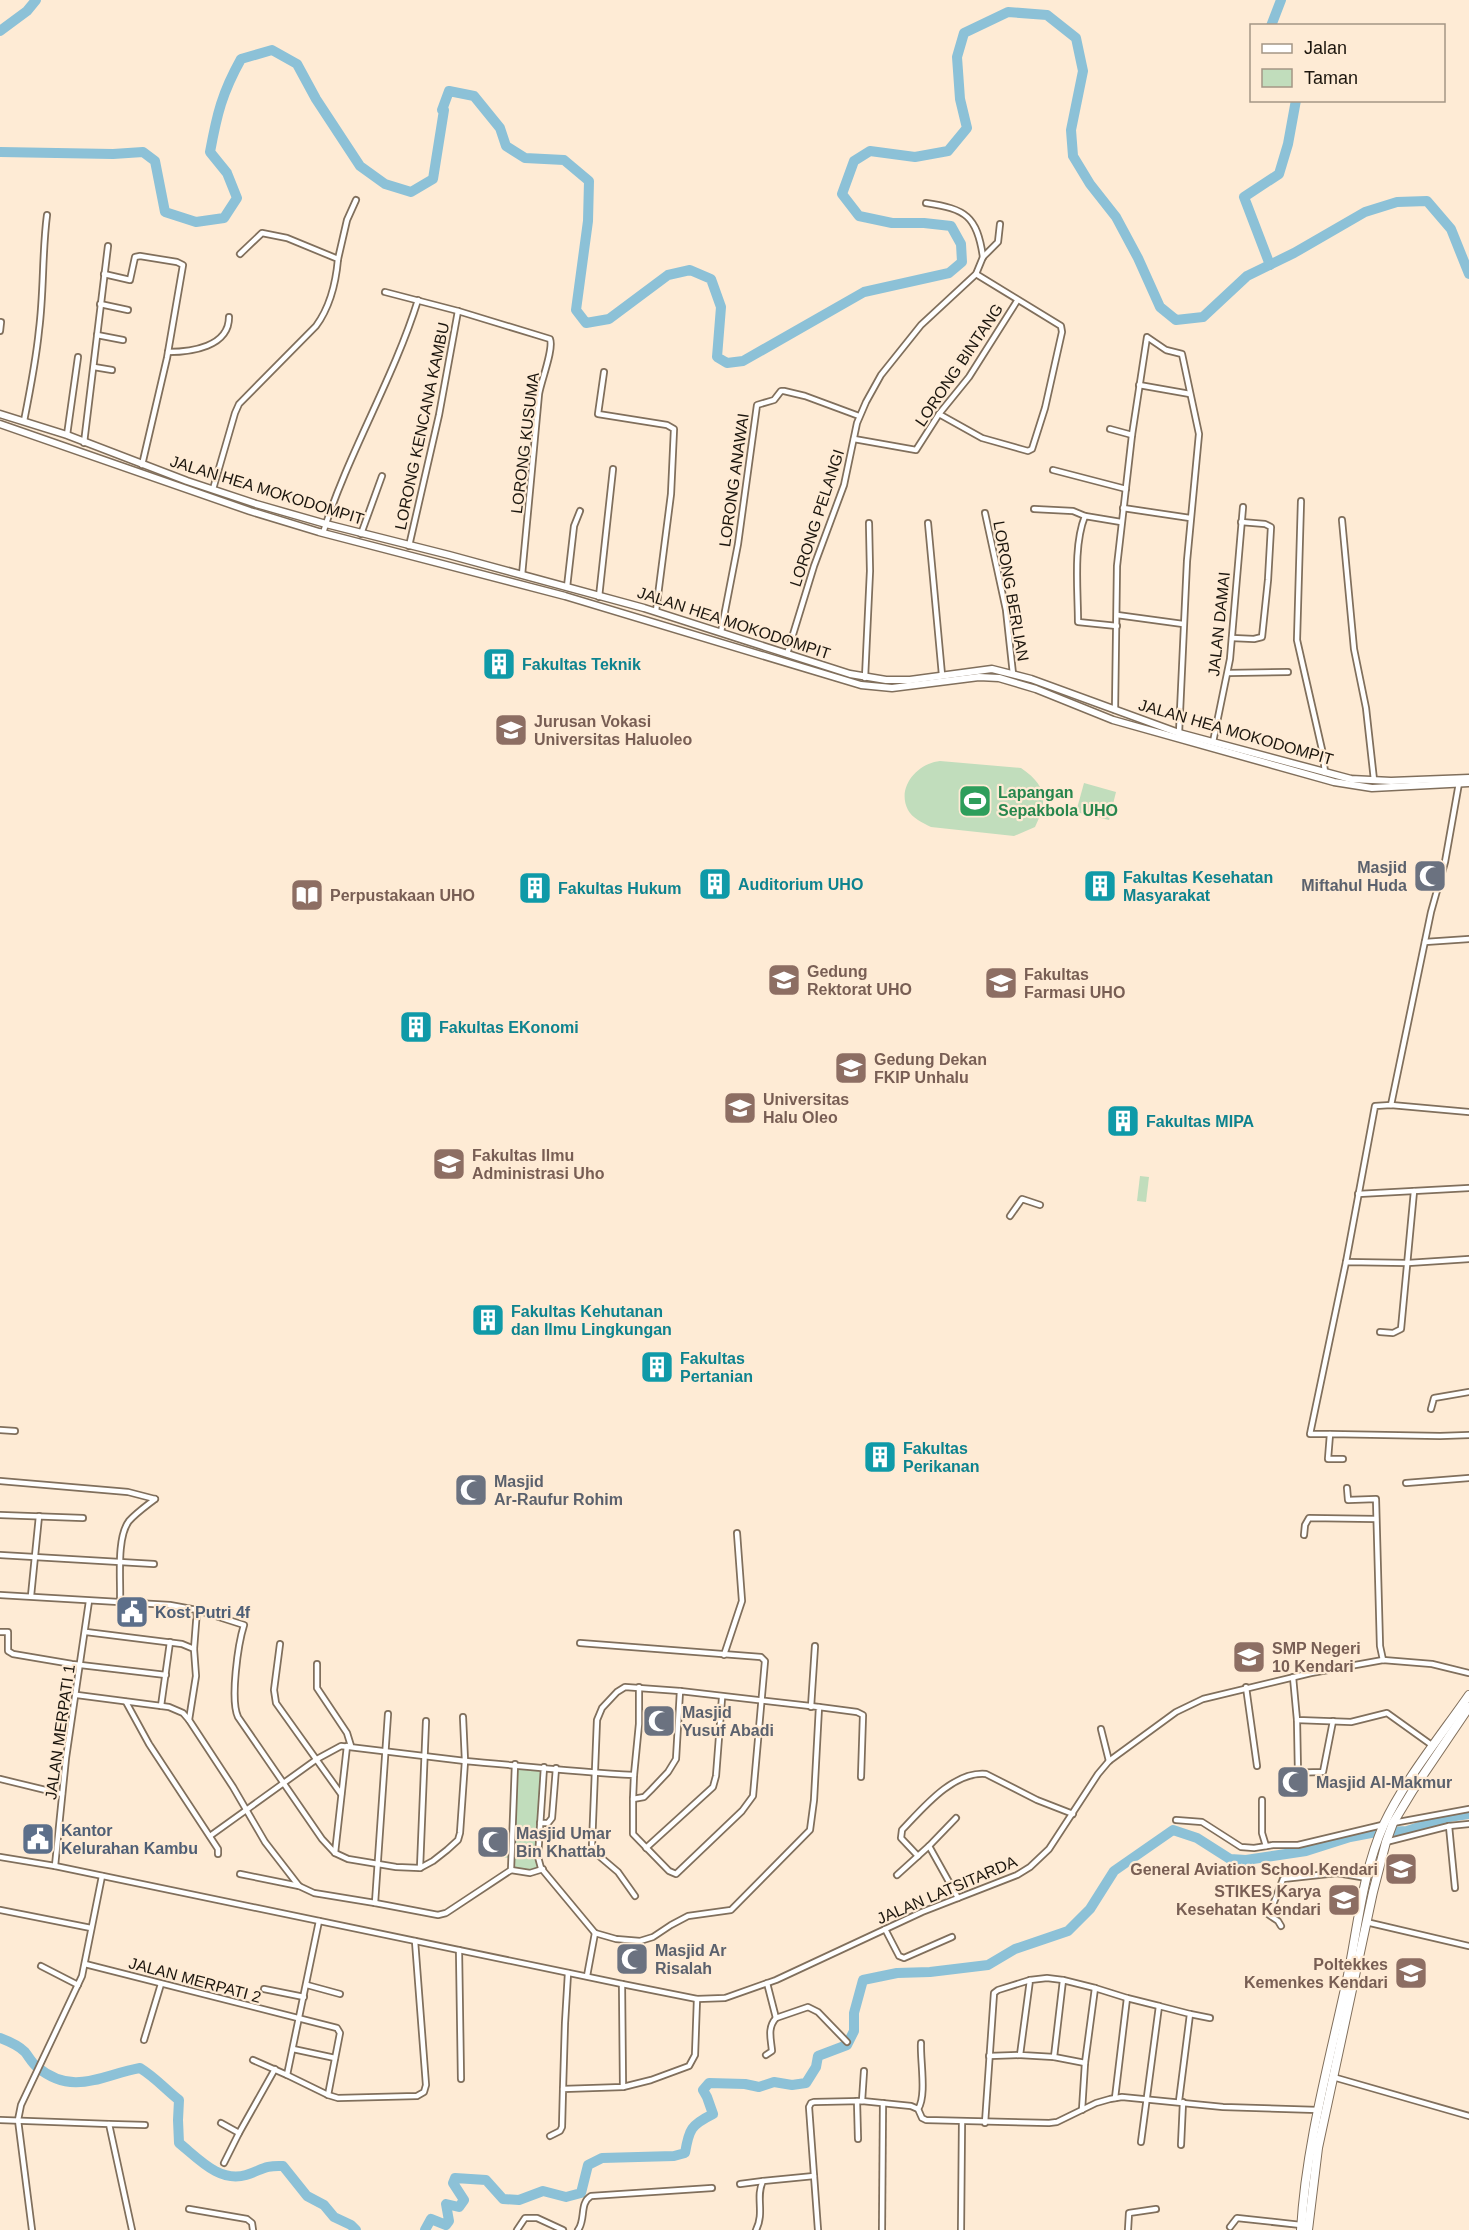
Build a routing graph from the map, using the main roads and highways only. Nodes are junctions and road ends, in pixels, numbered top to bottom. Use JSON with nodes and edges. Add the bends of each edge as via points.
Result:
{"nodes":[{"id":1,"x":1469,"y":1695,"type":"edge"},
{"id":2,"x":1469,"y":1707,"type":"edge"},
{"id":3,"x":1400,"y":1805,"type":"junction"},
{"id":4,"x":1382,"y":1841,"type":"junction"},
{"id":5,"x":1353,"y":1966,"type":"junction"},
{"id":6,"x":1311,"y":2168,"type":"junction"},
{"id":7,"x":1303,"y":2228,"type":"edge"}],
"edges":[{"from":1,"to":3,"type":"highway","via":[[1433,1746]]},
{"from":2,"to":3,"type":"highway"},
{"from":3,"to":4,"type":"highway"},
{"from":4,"to":5,"type":"highway"},
{"from":4,"to":5,"type":"highway","via":[[1367,1878]]},
{"from":5,"to":6,"type":"highway","via":[[1333,2077]]},
{"from":5,"to":6,"type":"highway","via":[[1318,2110]]},
{"from":6,"to":7,"type":"highway"}]}
